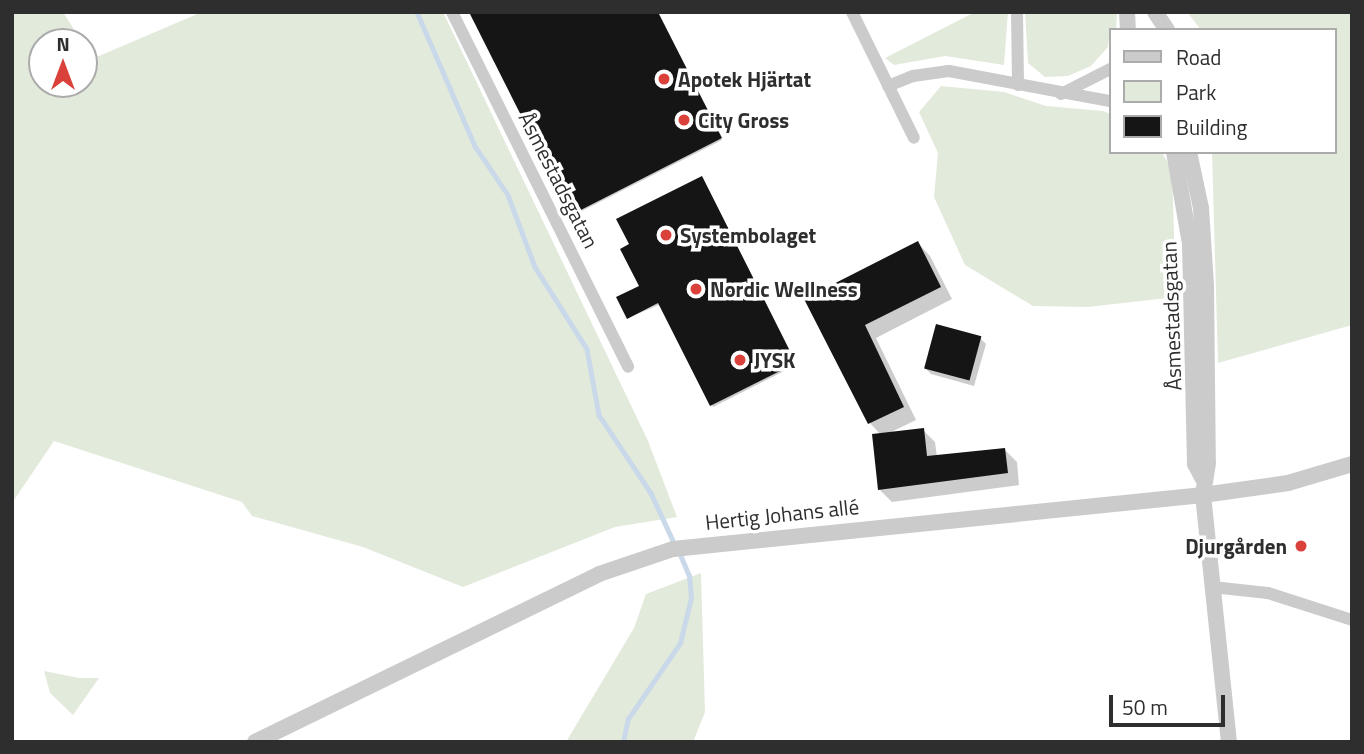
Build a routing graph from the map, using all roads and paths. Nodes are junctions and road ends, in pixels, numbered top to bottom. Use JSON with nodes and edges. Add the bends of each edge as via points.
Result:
{"nodes":[{"id":1,"x":452,"y":12,"type":"edge"},
{"id":2,"x":852,"y":12,"type":"edge"},
{"id":3,"x":1017,"y":12,"type":"edge"},
{"id":4,"x":1155,"y":12,"type":"edge"},
{"id":5,"x":1166,"y":28,"type":"edge"},
{"id":6,"x":1108,"y":70,"type":"edge"},
{"id":7,"x":1018,"y":85,"type":"junction"},
{"id":8,"x":888,"y":86,"type":"junction"},
{"id":9,"x":1061,"y":94,"type":"junction"},
{"id":10,"x":1108,"y":101,"type":"edge"},
{"id":11,"x":914,"y":138,"type":"dead end"},
{"id":12,"x":1174,"y":154,"type":"edge"},
{"id":13,"x":1189,"y":154,"type":"edge"},
{"id":14,"x":628,"y":367,"type":"dead end"},
{"id":15,"x":1352,"y":464,"type":"edge"},
{"id":16,"x":1203,"y":487,"type":"junction"},
{"id":17,"x":1212,"y":587,"type":"junction"},
{"id":18,"x":1352,"y":620,"type":"edge"},
{"id":19,"x":255,"y":742,"type":"edge"},
{"id":20,"x":1229,"y":742,"type":"edge"}],
"edges":[{"from":1,"to":14,"type":"street","name":"Åsmestadsgatan"},
{"from":2,"to":8,"type":"street"},
{"from":3,"to":7,"type":"street"},
{"from":4,"to":5,"type":"street"},
{"from":6,"to":9,"type":"street"},
{"from":7,"to":8,"type":"street","via":[[949,71],[913,75]]},
{"from":7,"to":9,"type":"street"},
{"from":8,"to":11,"type":"street"},
{"from":9,"to":10,"type":"street"},
{"from":12,"to":16,"type":"street","name":"Åsmestadsgatan","via":[[1190,244],[1195,464]]},
{"from":13,"to":16,"type":"street","name":"Åsmestadsgatan","via":[[1201,208],[1206,285],[1208,463]]},
{"from":15,"to":16,"type":"street","name":"Hertig Johans allé","via":[[1288,483]]},
{"from":16,"to":17,"type":"street"},
{"from":16,"to":19,"type":"street","name":"Hertig Johans allé","via":[[700,544],[652,555],[599,574]]},
{"from":17,"to":18,"type":"street","via":[[1268,593]]},
{"from":17,"to":20,"type":"street"}]}
